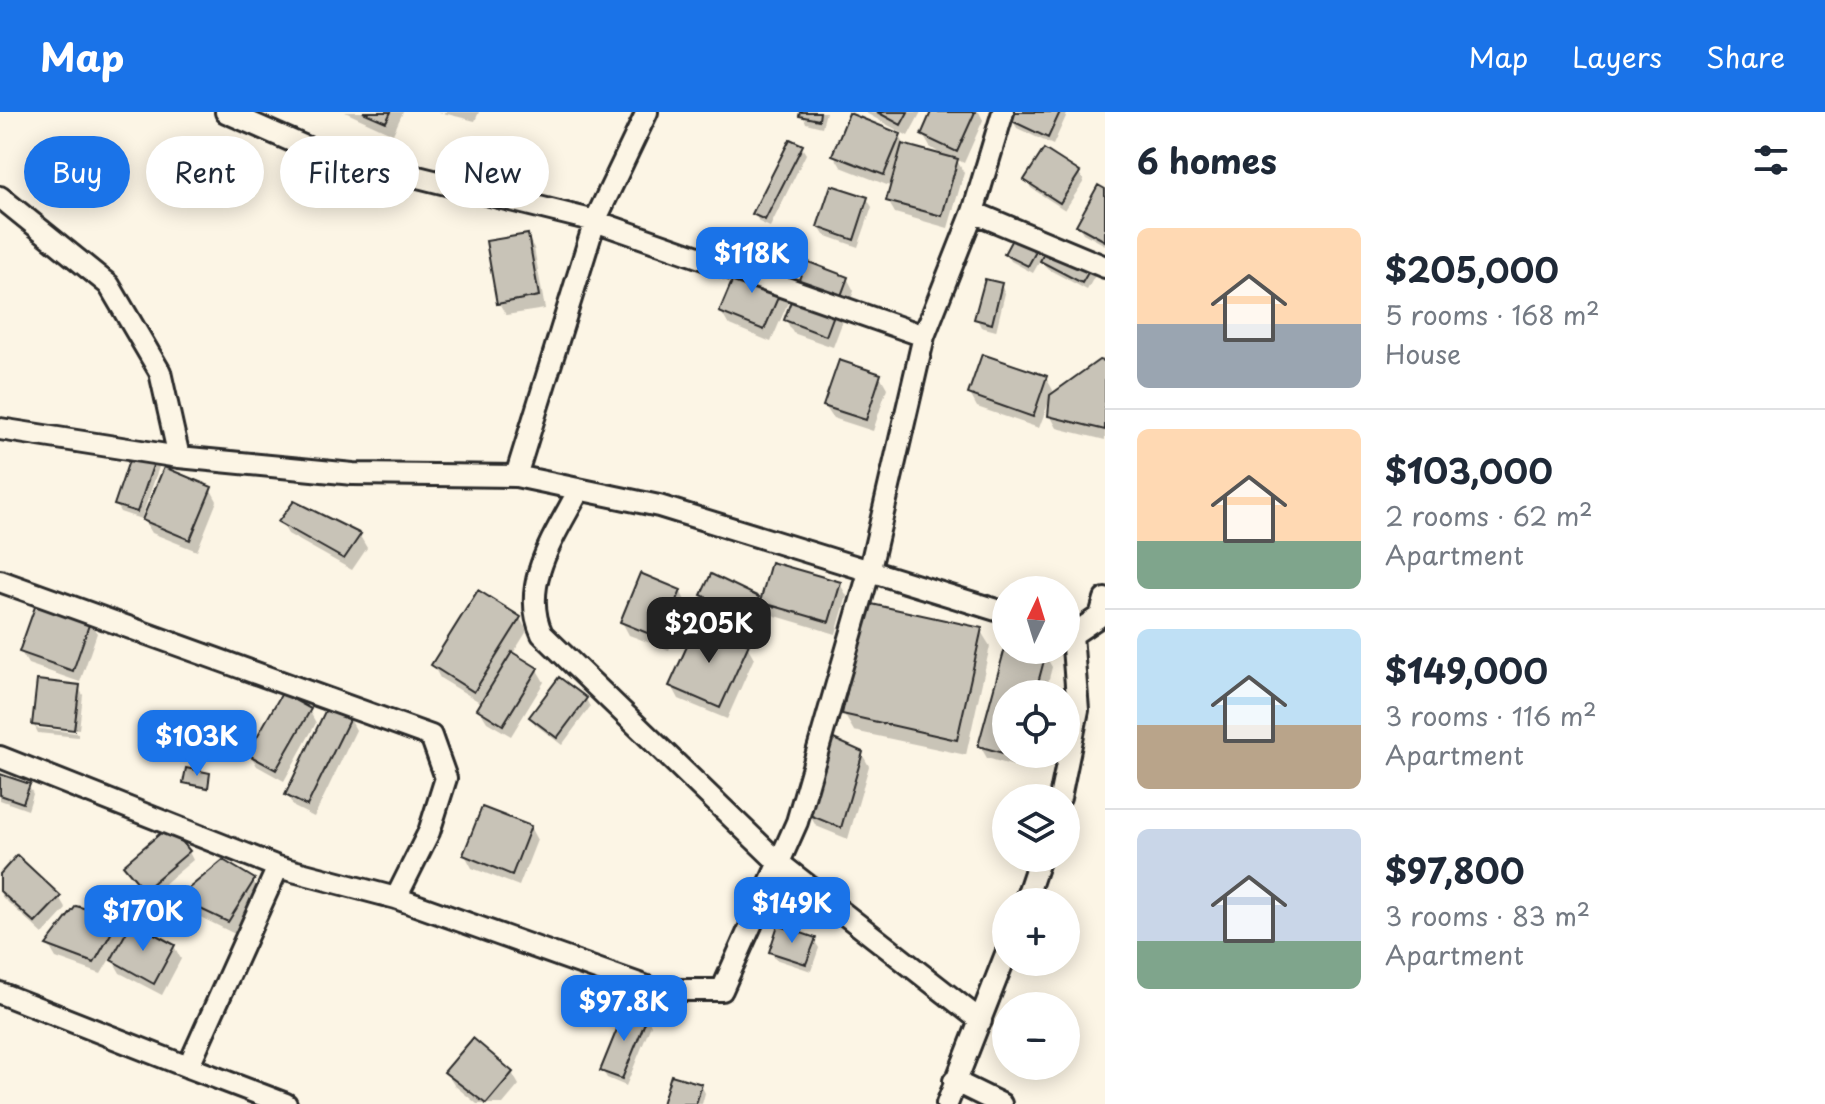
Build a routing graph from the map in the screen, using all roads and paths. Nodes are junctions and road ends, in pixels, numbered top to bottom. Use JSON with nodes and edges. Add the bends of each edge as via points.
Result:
{"nodes":[{"id":1,"x":226,"y":112,"type":"edge"},
{"id":2,"x":647,"y":112,"type":"edge"},
{"id":3,"x":1003,"y":112,"type":"edge"},
{"id":4,"x":0,"y":197,"type":"edge"},
{"id":5,"x":973,"y":212,"type":"junction"},
{"id":6,"x":595,"y":221,"type":"junction"},
{"id":7,"x":1105,"y":267,"type":"edge"},
{"id":8,"x":924,"y":336,"type":"junction"},
{"id":9,"x":0,"y":429,"type":"edge"},
{"id":10,"x":179,"y":457,"type":"junction"},
{"id":11,"x":516,"y":476,"type":"junction"},
{"id":12,"x":579,"y":490,"type":"junction"},
{"id":13,"x":870,"y":569,"type":"junction"},
{"id":14,"x":0,"y":581,"type":"edge"},
{"id":15,"x":992,"y":608,"type":"edge"},
{"id":16,"x":1103,"y":611,"type":"edge"},
{"id":17,"x":1080,"y":627,"type":"edge"},
{"id":18,"x":1073,"y":664,"type":"edge"},
{"id":19,"x":0,"y":757,"type":"edge"},
{"id":20,"x":1063,"y":784,"type":"edge"},
{"id":21,"x":779,"y":863,"type":"junction"},
{"id":22,"x":278,"y":867,"type":"junction"},
{"id":23,"x":396,"y":898,"type":"junction"},
{"id":24,"x":998,"y":976,"type":"edge"},
{"id":25,"x":0,"y":993,"type":"edge"},
{"id":26,"x":981,"y":1021,"type":"junction"},
{"id":27,"x":188,"y":1067,"type":"junction"},
{"id":28,"x":954,"y":1081,"type":"junction"},
{"id":29,"x":286,"y":1104,"type":"edge"},
{"id":30,"x":947,"y":1104,"type":"edge"},
{"id":31,"x":1001,"y":1104,"type":"edge"}],
"edges":[{"from":1,"to":6,"type":"street","via":[[317,152]]},
{"from":2,"to":6,"type":"street"},
{"from":3,"to":5,"type":"street"},
{"from":4,"to":10,"type":"street","via":[[109,285],[160,372]]},
{"from":5,"to":7,"type":"street"},
{"from":5,"to":8,"type":"street"},
{"from":6,"to":8,"type":"street"},
{"from":6,"to":11,"type":"street"},
{"from":8,"to":13,"type":"street"},
{"from":9,"to":10,"type":"street"},
{"from":10,"to":11,"type":"street","via":[[353,474]]},
{"from":11,"to":12,"type":"street"},
{"from":12,"to":13,"type":"street","via":[[659,506]]},
{"from":12,"to":21,"type":"street","via":[[541,560],[534,617],[542,634]]},
{"from":13,"to":15,"type":"street"},
{"from":13,"to":21,"type":"street","via":[[797,822]]},
{"from":14,"to":23,"type":"street","via":[[431,736],[446,778],[429,832]]},
{"from":16,"to":17,"type":"street"},
{"from":18,"to":20,"type":"street","via":[[1078,710]]},
{"from":19,"to":22,"type":"street"},
{"from":21,"to":23,"type":"street","via":[[722,990],[656,990]]},
{"from":21,"to":26,"type":"street"},
{"from":22,"to":23,"type":"street"},
{"from":22,"to":27,"type":"street"},
{"from":24,"to":26,"type":"street"},
{"from":25,"to":27,"type":"street"},
{"from":26,"to":28,"type":"street"},
{"from":27,"to":29,"type":"street"},
{"from":28,"to":30,"type":"street"},
{"from":28,"to":31,"type":"street"}]}
